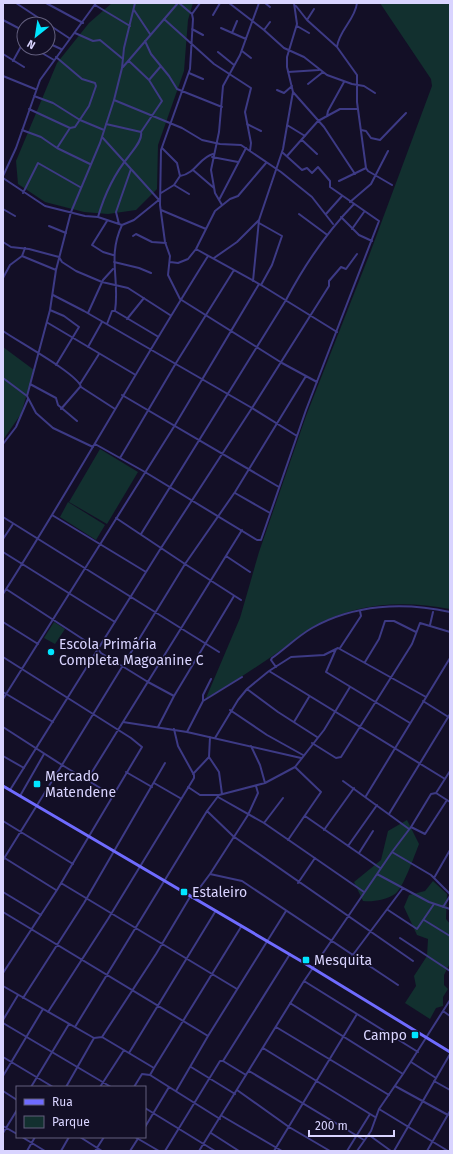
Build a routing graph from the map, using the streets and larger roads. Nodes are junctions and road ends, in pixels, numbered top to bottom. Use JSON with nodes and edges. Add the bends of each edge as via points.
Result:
{"nodes":[{"id":1,"x":16,"y":3,"type":"edge"},
{"id":2,"x":46,"y":3,"type":"edge"},
{"id":3,"x":135,"y":3,"type":"edge"},
{"id":4,"x":179,"y":3,"type":"edge"},
{"id":5,"x":200,"y":3,"type":"edge"},
{"id":6,"x":220,"y":3,"type":"edge"},
{"id":7,"x":229,"y":3,"type":"edge"},
{"id":8,"x":259,"y":3,"type":"edge"},
{"id":9,"x":265,"y":3,"type":"edge"},
{"id":10,"x":294,"y":3,"type":"edge"},
{"id":11,"x":356,"y":3,"type":"edge"},
{"id":12,"x":95,"y":4,"type":"edge"},
{"id":13,"x":296,"y":6,"type":"junction"},
{"id":14,"x":270,"y":7,"type":"dead end"},
{"id":15,"x":314,"y":9,"type":"dead end"},
{"id":16,"x":134,"y":10,"type":"junction"},
{"id":17,"x":192,"y":14,"type":"junction"},
{"id":18,"x":213,"y":15,"type":"dead end"},
{"id":19,"x":164,"y":19,"type":"junction"},
{"id":20,"x":3,"y":20,"type":"edge"},
{"id":21,"x":307,"y":20,"type":"junction"},
{"id":22,"x":237,"y":21,"type":"dead end"},
{"id":23,"x":252,"y":21,"type":"junction"},
{"id":24,"x":270,"y":22,"type":"dead end"},
{"id":25,"x":83,"y":23,"type":"junction"},
{"id":26,"x":130,"y":26,"type":"junction"},
{"id":27,"x":296,"y":26,"type":"junction"},
{"id":28,"x":16,"y":27,"type":"edge"},
{"id":29,"x":221,"y":28,"type":"dead end"},
{"id":30,"x":192,"y":29,"type":"junction"},
{"id":31,"x":264,"y":30,"type":"junction"},
{"id":32,"x":75,"y":33,"type":"junction"},
{"id":33,"x":232,"y":33,"type":"junction"},
{"id":34,"x":309,"y":33,"type":"dead end"},
{"id":35,"x":150,"y":34,"type":"junction"},
{"id":36,"x":203,"y":35,"type":"dead end"},
{"id":37,"x":69,"y":38,"type":"junction"},
{"id":38,"x":246,"y":39,"type":"junction"},
{"id":39,"x":145,"y":41,"type":"junction"},
{"id":40,"x":191,"y":44,"type":"junction"},
{"id":41,"x":56,"y":47,"type":"edge"},
{"id":42,"x":338,"y":47,"type":"junction"},
{"id":43,"x":61,"y":50,"type":"junction"},
{"id":44,"x":288,"y":50,"type":"junction"},
{"id":45,"x":242,"y":51,"type":"junction"},
{"id":46,"x":218,"y":52,"type":"dead end"},
{"id":47,"x":3,"y":54,"type":"edge"},
{"id":48,"x":16,"y":56,"type":"edge"},
{"id":49,"x":48,"y":56,"type":"edge"},
{"id":50,"x":251,"y":58,"type":"dead end"},
{"id":51,"x":55,"y":59,"type":"junction"},
{"id":52,"x":123,"y":59,"type":"junction"},
{"id":53,"x":129,"y":61,"type":"junction"},
{"id":54,"x":13,"y":62,"type":"junction"},
{"id":55,"x":234,"y":65,"type":"junction"},
{"id":56,"x":160,"y":66,"type":"junction"},
{"id":57,"x":24,"y":67,"type":"dead end"},
{"id":58,"x":122,"y":68,"type":"junction"},
{"id":59,"x":320,"y":70,"type":"junction"},
{"id":60,"x":288,"y":72,"type":"junction"},
{"id":61,"x":323,"y":72,"type":"junction"},
{"id":62,"x":189,"y":73,"type":"junction"},
{"id":63,"x":3,"y":76,"type":"edge"},
{"id":64,"x":230,"y":76,"type":"junction"},
{"id":65,"x":203,"y":79,"type":"dead end"},
{"id":66,"x":149,"y":80,"type":"junction"},
{"id":67,"x":344,"y":81,"type":"junction"},
{"id":68,"x":308,"y":84,"type":"dead end"},
{"id":69,"x":356,"y":85,"type":"junction"},
{"id":70,"x":292,"y":86,"type":"junction"},
{"id":71,"x":35,"y":89,"type":"junction"},
{"id":72,"x":277,"y":90,"type":"dead end"},
{"id":73,"x":181,"y":92,"type":"junction"},
{"id":74,"x":293,"y":92,"type":"junction"},
{"id":75,"x":375,"y":93,"type":"dead end"},
{"id":76,"x":33,"y":96,"type":"junction"},
{"id":77,"x":114,"y":100,"type":"junction"},
{"id":78,"x":222,"y":107,"type":"junction"},
{"id":79,"x":29,"y":109,"type":"junction"},
{"id":80,"x":358,"y":109,"type":"junction"},
{"id":81,"x":406,"y":113,"type":"dead end"},
{"id":82,"x":152,"y":116,"type":"junction"},
{"id":83,"x":327,"y":116,"type":"junction"},
{"id":84,"x":80,"y":120,"type":"junction"},
{"id":85,"x":318,"y":121,"type":"junction"},
{"id":86,"x":106,"y":124,"type":"junction"},
{"id":87,"x":171,"y":124,"type":"junction"},
{"id":88,"x":247,"y":124,"type":"junction"},
{"id":89,"x":288,"y":126,"type":"junction"},
{"id":90,"x":70,"y":128,"type":"junction"},
{"id":91,"x":22,"y":130,"type":"junction"},
{"id":92,"x":104,"y":130,"type":"junction"},
{"id":93,"x":361,"y":130,"type":"junction"},
{"id":94,"x":261,"y":131,"type":"dead end"},
{"id":95,"x":141,"y":132,"type":"junction"},
{"id":96,"x":306,"y":136,"type":"junction"},
{"id":97,"x":102,"y":137,"type":"junction"},
{"id":98,"x":302,"y":140,"type":"junction"},
{"id":99,"x":216,"y":143,"type":"junction"},
{"id":100,"x":57,"y":148,"type":"junction"},
{"id":101,"x":162,"y":148,"type":"junction"},
{"id":102,"x":246,"y":148,"type":"junction"},
{"id":103,"x":388,"y":150,"type":"dead end"},
{"id":104,"x":250,"y":151,"type":"junction"},
{"id":105,"x":282,"y":152,"type":"junction"},
{"id":106,"x":213,"y":154,"type":"junction"},
{"id":107,"x":317,"y":154,"type":"dead end"},
{"id":108,"x":288,"y":156,"type":"junction"},
{"id":109,"x":212,"y":157,"type":"junction"},
{"id":110,"x":124,"y":162,"type":"junction"},
{"id":111,"x":238,"y":162,"type":"junction"},
{"id":112,"x":266,"y":163,"type":"junction"},
{"id":113,"x":90,"y":164,"type":"junction"},
{"id":114,"x":366,"y":168,"type":"junction"},
{"id":115,"x":131,"y":169,"type":"junction"},
{"id":116,"x":277,"y":169,"type":"junction"},
{"id":117,"x":192,"y":170,"type":"junction"},
{"id":118,"x":355,"y":174,"type":"junction"},
{"id":119,"x":3,"y":176,"type":"edge"},
{"id":120,"x":180,"y":176,"type":"junction"},
{"id":121,"x":376,"y":176,"type":"junction"},
{"id":122,"x":339,"y":181,"type":"dead end"},
{"id":123,"x":174,"y":185,"type":"junction"},
{"id":124,"x":392,"y":185,"type":"dead end"},
{"id":125,"x":80,"y":186,"type":"junction"},
{"id":126,"x":214,"y":188,"type":"junction"},
{"id":127,"x":24,"y":193,"type":"junction"},
{"id":128,"x":160,"y":193,"type":"junction"},
{"id":129,"x":189,"y":194,"type":"dead end"},
{"id":130,"x":342,"y":196,"type":"junction"},
{"id":131,"x":159,"y":199,"type":"junction"},
{"id":132,"x":219,"y":200,"type":"junction"},
{"id":133,"x":350,"y":202,"type":"junction"},
{"id":134,"x":354,"y":204,"type":"junction"},
{"id":135,"x":222,"y":205,"type":"junction"},
{"id":136,"x":3,"y":209,"type":"edge"},
{"id":137,"x":161,"y":210,"type":"junction"},
{"id":138,"x":71,"y":212,"type":"junction"},
{"id":139,"x":364,"y":212,"type":"junction"},
{"id":140,"x":299,"y":214,"type":"dead end"},
{"id":141,"x":326,"y":214,"type":"junction"},
{"id":142,"x":15,"y":216,"type":"dead end"},
{"id":143,"x":98,"y":217,"type":"junction"},
{"id":144,"x":341,"y":217,"type":"junction"},
{"id":145,"x":107,"y":221,"type":"junction"},
{"id":146,"x":259,"y":222,"type":"junction"},
{"id":147,"x":119,"y":224,"type":"junction"},
{"id":148,"x":334,"y":224,"type":"junction"},
{"id":149,"x":122,"y":225,"type":"junction"},
{"id":150,"x":49,"y":226,"type":"dead end"},
{"id":151,"x":206,"y":229,"type":"junction"},
{"id":152,"x":352,"y":229,"type":"junction"},
{"id":153,"x":66,"y":233,"type":"junction"},
{"id":154,"x":326,"y":234,"type":"junction"},
{"id":155,"x":133,"y":236,"type":"dead end"},
{"id":156,"x":372,"y":241,"type":"junction"},
{"id":157,"x":3,"y":242,"type":"edge"},
{"id":158,"x":166,"y":244,"type":"junction"},
{"id":159,"x":25,"y":248,"type":"junction"},
{"id":160,"x":196,"y":249,"type":"junction"},
{"id":161,"x":357,"y":254,"type":"dead end"},
{"id":162,"x":114,"y":255,"type":"junction"},
{"id":163,"x":22,"y":256,"type":"junction"},
{"id":164,"x":208,"y":256,"type":"junction"},
{"id":165,"x":59,"y":257,"type":"junction"},
{"id":166,"x":214,"y":258,"type":"junction"},
{"id":167,"x":113,"y":262,"type":"junction"},
{"id":168,"x":170,"y":262,"type":"junction"},
{"id":169,"x":113,"y":268,"type":"junction"},
{"id":170,"x":56,"y":270,"type":"junction"},
{"id":171,"x":234,"y":270,"type":"junction"},
{"id":172,"x":151,"y":273,"type":"dead end"},
{"id":173,"x":3,"y":278,"type":"edge"},
{"id":174,"x":253,"y":281,"type":"junction"},
{"id":175,"x":102,"y":282,"type":"junction"},
{"id":176,"x":117,"y":285,"type":"junction"},
{"id":177,"x":260,"y":285,"type":"junction"},
{"id":178,"x":53,"y":295,"type":"junction"},
{"id":179,"x":144,"y":298,"type":"junction"},
{"id":180,"x":180,"y":300,"type":"junction"},
{"id":181,"x":286,"y":300,"type":"junction"},
{"id":182,"x":50,"y":310,"type":"junction"},
{"id":183,"x":115,"y":311,"type":"junction"},
{"id":184,"x":88,"y":313,"type":"junction"},
{"id":185,"x":170,"y":314,"type":"junction"},
{"id":186,"x":205,"y":316,"type":"junction"},
{"id":187,"x":310,"y":316,"type":"junction"},
{"id":188,"x":127,"y":319,"type":"junction"},
{"id":189,"x":47,"y":322,"type":"junction"},
{"id":190,"x":103,"y":322,"type":"junction"},
{"id":191,"x":106,"y":324,"type":"junction"},
{"id":192,"x":3,"y":331,"type":"edge"},
{"id":193,"x":231,"y":331,"type":"junction"},
{"id":194,"x":337,"y":332,"type":"junction"},
{"id":195,"x":157,"y":336,"type":"junction"},
{"id":196,"x":74,"y":337,"type":"junction"},
{"id":197,"x":88,"y":347,"type":"junction"},
{"id":198,"x":256,"y":347,"type":"junction"},
{"id":199,"x":150,"y":348,"type":"junction"},
{"id":200,"x":38,"y":354,"type":"junction"},
{"id":201,"x":99,"y":354,"type":"junction"},
{"id":202,"x":176,"y":363,"type":"junction"},
{"id":203,"x":282,"y":363,"type":"junction"},
{"id":204,"x":56,"y":365,"type":"junction"},
{"id":205,"x":134,"y":374,"type":"junction"},
{"id":206,"x":306,"y":376,"type":"junction"},
{"id":207,"x":3,"y":378,"type":"edge"},
{"id":208,"x":202,"y":378,"type":"junction"},
{"id":209,"x":317,"y":382,"type":"junction"},
{"id":210,"x":30,"y":384,"type":"junction"},
{"id":211,"x":80,"y":386,"type":"junction"},
{"id":212,"x":227,"y":393,"type":"junction"},
{"id":213,"x":27,"y":396,"type":"junction"},
{"id":214,"x":122,"y":396,"type":"junction"},
{"id":215,"x":28,"y":399,"type":"junction"},
{"id":216,"x":61,"y":408,"type":"junction"},
{"id":217,"x":252,"y":408,"type":"junction"},
{"id":218,"x":115,"y":409,"type":"junction"},
{"id":219,"x":148,"y":410,"type":"junction"},
{"id":220,"x":77,"y":421,"type":"dead end"},
{"id":221,"x":175,"y":425,"type":"junction"},
{"id":222,"x":277,"y":425,"type":"junction"},
{"id":223,"x":296,"y":436,"type":"junction"},
{"id":224,"x":198,"y":439,"type":"junction"},
{"id":225,"x":3,"y":444,"type":"edge"},
{"id":226,"x":94,"y":446,"type":"junction"},
{"id":227,"x":223,"y":454,"type":"junction"},
{"id":228,"x":120,"y":458,"type":"junction"},
{"id":229,"x":248,"y":470,"type":"junction"},
{"id":230,"x":145,"y":472,"type":"junction"},
{"id":231,"x":170,"y":487,"type":"junction"},
{"id":232,"x":279,"y":487,"type":"junction"},
{"id":233,"x":235,"y":492,"type":"junction"},
{"id":234,"x":193,"y":501,"type":"junction"},
{"id":235,"x":270,"y":513,"type":"junction"},
{"id":236,"x":52,"y":515,"type":"junction"},
{"id":237,"x":218,"y":516,"type":"junction"},
{"id":238,"x":3,"y":517,"type":"edge"},
{"id":239,"x":116,"y":518,"type":"junction"},
{"id":240,"x":13,"y":524,"type":"junction"},
{"id":241,"x":242,"y":530,"type":"junction"},
{"id":242,"x":141,"y":534,"type":"junction"},
{"id":243,"x":3,"y":539,"type":"edge"},
{"id":244,"x":38,"y":539,"type":"junction"},
{"id":245,"x":100,"y":544,"type":"junction"},
{"id":246,"x":162,"y":548,"type":"junction"},
{"id":247,"x":3,"y":552,"type":"edge"},
{"id":248,"x":226,"y":555,"type":"junction"},
{"id":249,"x":22,"y":564,"type":"junction"},
{"id":250,"x":185,"y":564,"type":"junction"},
{"id":251,"x":85,"y":568,"type":"junction"},
{"id":252,"x":146,"y":572,"type":"junction"},
{"id":253,"x":250,"y":572,"type":"dead end"},
{"id":254,"x":210,"y":580,"type":"junction"},
{"id":255,"x":6,"y":589,"type":"junction"},
{"id":256,"x":3,"y":594,"type":"edge"},
{"id":257,"x":69,"y":594,"type":"junction"},
{"id":258,"x":234,"y":596,"type":"junction"},
{"id":259,"x":130,"y":597,"type":"junction"},
{"id":260,"x":241,"y":600,"type":"dead end"},
{"id":261,"x":360,"y":611,"type":"junction"},
{"id":262,"x":433,"y":612,"type":"dead end"},
{"id":263,"x":450,"y":612,"type":"edge"},
{"id":264,"x":156,"y":613,"type":"junction"},
{"id":265,"x":53,"y":618,"type":"junction"},
{"id":266,"x":3,"y":622,"type":"edge"},
{"id":267,"x":115,"y":622,"type":"junction"},
{"id":268,"x":430,"y":625,"type":"junction"},
{"id":269,"x":180,"y":629,"type":"junction"},
{"id":270,"x":416,"y":632,"type":"junction"},
{"id":271,"x":450,"y":632,"type":"edge"},
{"id":272,"x":38,"y":644,"type":"junction"},
{"id":273,"x":206,"y":645,"type":"junction"},
{"id":274,"x":336,"y":648,"type":"junction"},
{"id":275,"x":340,"y":648,"type":"junction"},
{"id":276,"x":98,"y":649,"type":"junction"},
{"id":277,"x":219,"y":652,"type":"dead end"},
{"id":278,"x":3,"y":657,"type":"edge"},
{"id":279,"x":450,"y":658,"type":"edge"},
{"id":280,"x":365,"y":662,"type":"junction"},
{"id":281,"x":122,"y":666,"type":"junction"},
{"id":282,"x":276,"y":667,"type":"junction"},
{"id":283,"x":22,"y":668,"type":"junction"},
{"id":284,"x":269,"y":671,"type":"junction"},
{"id":285,"x":242,"y":676,"type":"dead end"},
{"id":286,"x":391,"y":677,"type":"junction"},
{"id":287,"x":211,"y":680,"type":"dead end"},
{"id":288,"x":148,"y":682,"type":"junction"},
{"id":289,"x":350,"y":687,"type":"junction"},
{"id":290,"x":247,"y":689,"type":"junction"},
{"id":291,"x":3,"y":692,"type":"edge"},
{"id":292,"x":6,"y":694,"type":"junction"},
{"id":293,"x":174,"y":696,"type":"junction"},
{"id":294,"x":309,"y":697,"type":"junction"},
{"id":295,"x":426,"y":697,"type":"junction"},
{"id":296,"x":68,"y":698,"type":"junction"},
{"id":297,"x":3,"y":699,"type":"edge"},
{"id":298,"x":203,"y":701,"type":"junction"},
{"id":299,"x":423,"y":701,"type":"junction"},
{"id":300,"x":376,"y":702,"type":"junction"},
{"id":301,"x":230,"y":710,"type":"junction"},
{"id":302,"x":334,"y":712,"type":"junction"},
{"id":303,"x":93,"y":714,"type":"junction"},
{"id":304,"x":449,"y":716,"type":"edge"},
{"id":305,"x":53,"y":722,"type":"junction"},
{"id":306,"x":123,"y":722,"type":"junction"},
{"id":307,"x":294,"y":722,"type":"junction"},
{"id":308,"x":410,"y":723,"type":"junction"},
{"id":309,"x":3,"y":727,"type":"edge"},
{"id":310,"x":158,"y":727,"type":"junction"},
{"id":311,"x":359,"y":727,"type":"junction"},
{"id":312,"x":174,"y":729,"type":"junction"},
{"id":313,"x":118,"y":730,"type":"junction"},
{"id":314,"x":187,"y":732,"type":"junction"},
{"id":315,"x":210,"y":737,"type":"junction"},
{"id":316,"x":317,"y":737,"type":"junction"},
{"id":317,"x":215,"y":738,"type":"junction"},
{"id":318,"x":312,"y":743,"type":"junction"},
{"id":319,"x":251,"y":746,"type":"junction"},
{"id":320,"x":394,"y":748,"type":"junction"},
{"id":321,"x":37,"y":749,"type":"junction"},
{"id":322,"x":45,"y":753,"type":"junction"},
{"id":323,"x":3,"y":756,"type":"edge"},
{"id":324,"x":303,"y":756,"type":"junction"},
{"id":325,"x":209,"y":757,"type":"junction"},
{"id":326,"x":301,"y":758,"type":"junction"},
{"id":327,"x":165,"y":763,"type":"dead end"},
{"id":328,"x":419,"y":764,"type":"junction"},
{"id":329,"x":62,"y":765,"type":"junction"},
{"id":330,"x":294,"y":767,"type":"junction"},
{"id":331,"x":24,"y":768,"type":"junction"},
{"id":332,"x":450,"y":770,"type":"edge"},
{"id":333,"x":126,"y":772,"type":"junction"},
{"id":334,"x":193,"y":774,"type":"junction"},
{"id":335,"x":445,"y":779,"type":"junction"},
{"id":336,"x":87,"y":780,"type":"junction"},
{"id":337,"x":343,"y":781,"type":"dead end"},
{"id":338,"x":265,"y":783,"type":"junction"},
{"id":339,"x":154,"y":784,"type":"junction"},
{"id":340,"x":3,"y":786,"type":"edge"},
{"id":341,"x":256,"y":786,"type":"junction"},
{"id":342,"x":152,"y":787,"type":"junction"},
{"id":343,"x":188,"y":787,"type":"junction"},
{"id":344,"x":354,"y":788,"type":"junction"},
{"id":345,"x":10,"y":790,"type":"junction"},
{"id":346,"x":436,"y":793,"type":"junction"},
{"id":347,"x":112,"y":795,"type":"junction"},
{"id":348,"x":20,"y":796,"type":"junction"},
{"id":349,"x":219,"y":796,"type":"junction"},
{"id":350,"x":366,"y":796,"type":"junction"},
{"id":351,"x":180,"y":798,"type":"junction"},
{"id":352,"x":283,"y":798,"type":"dead end"},
{"id":353,"x":449,"y":801,"type":"edge"},
{"id":354,"x":377,"y":805,"type":"junction"},
{"id":355,"x":37,"y":806,"type":"junction"},
{"id":356,"x":207,"y":812,"type":"junction"},
{"id":357,"x":388,"y":814,"type":"junction"},
{"id":358,"x":248,"y":815,"type":"junction"},
{"id":359,"x":305,"y":816,"type":"junction"},
{"id":360,"x":3,"y":821,"type":"edge"},
{"id":361,"x":264,"y":823,"type":"junction"},
{"id":362,"x":410,"y":828,"type":"junction"},
{"id":363,"x":324,"y":830,"type":"junction"},
{"id":364,"x":373,"y":831,"type":"dead end"},
{"id":365,"x":20,"y":832,"type":"junction"},
{"id":366,"x":233,"y":836,"type":"junction"},
{"id":367,"x":88,"y":837,"type":"junction"},
{"id":368,"x":288,"y":840,"type":"junction"},
{"id":369,"x":348,"y":846,"type":"junction"},
{"id":370,"x":450,"y":850,"type":"edge"},
{"id":371,"x":113,"y":851,"type":"junction"},
{"id":372,"x":392,"y":852,"type":"junction"},
{"id":373,"x":359,"y":853,"type":"junction"},
{"id":374,"x":4,"y":858,"type":"edge"},
{"id":375,"x":315,"y":858,"type":"junction"},
{"id":376,"x":446,"y":858,"type":"junction"},
{"id":377,"x":450,"y":861,"type":"edge"},
{"id":378,"x":73,"y":864,"type":"junction"},
{"id":379,"x":139,"y":866,"type":"junction"},
{"id":380,"x":381,"y":868,"type":"junction"},
{"id":381,"x":210,"y":874,"type":"junction"},
{"id":382,"x":376,"y":874,"type":"junction"},
{"id":383,"x":434,"y":878,"type":"junction"},
{"id":384,"x":61,"y":882,"type":"junction"},
{"id":385,"x":164,"y":882,"type":"junction"},
{"id":386,"x":298,"y":883,"type":"junction"},
{"id":387,"x":403,"y":888,"type":"junction"},
{"id":388,"x":57,"y":890,"type":"junction"},
{"id":389,"x":3,"y":892,"type":"edge"},
{"id":390,"x":364,"y":892,"type":"junction"},
{"id":391,"x":450,"y":895,"type":"edge"},
{"id":392,"x":86,"y":897,"type":"junction"},
{"id":393,"x":191,"y":897,"type":"junction"},
{"id":394,"x":434,"y":904,"type":"junction"},
{"id":395,"x":443,"y":907,"type":"junction"},
{"id":396,"x":450,"y":909,"type":"edge"},
{"id":397,"x":286,"y":910,"type":"junction"},
{"id":398,"x":388,"y":910,"type":"junction"},
{"id":399,"x":215,"y":912,"type":"junction"},
{"id":400,"x":4,"y":913,"type":"edge"},
{"id":401,"x":112,"y":913,"type":"junction"},
{"id":402,"x":41,"y":915,"type":"junction"},
{"id":403,"x":3,"y":916,"type":"edge"},
{"id":404,"x":348,"y":917,"type":"junction"},
{"id":405,"x":424,"y":920,"type":"junction"},
{"id":406,"x":241,"y":927,"type":"junction"},
{"id":407,"x":31,"y":929,"type":"junction"},
{"id":408,"x":136,"y":929,"type":"junction"},
{"id":409,"x":370,"y":933,"type":"junction"},
{"id":410,"x":450,"y":935,"type":"edge"},
{"id":411,"x":400,"y":938,"type":"dead end"},
{"id":412,"x":266,"y":941,"type":"junction"},
{"id":413,"x":330,"y":941,"type":"junction"},
{"id":414,"x":56,"y":944,"type":"junction"},
{"id":415,"x":161,"y":944,"type":"junction"},
{"id":416,"x":290,"y":954,"type":"junction"},
{"id":417,"x":352,"y":956,"type":"junction"},
{"id":418,"x":186,"y":959,"type":"junction"},
{"id":419,"x":81,"y":960,"type":"junction"},
{"id":420,"x":413,"y":961,"type":"dead end"},
{"id":421,"x":312,"y":968,"type":"junction"},
{"id":422,"x":450,"y":971,"type":"edge"},
{"id":423,"x":3,"y":973,"type":"edge"},
{"id":424,"x":212,"y":974,"type":"junction"},
{"id":425,"x":107,"y":976,"type":"junction"},
{"id":426,"x":304,"y":981,"type":"junction"},
{"id":427,"x":398,"y":985,"type":"dead end"},
{"id":428,"x":3,"y":986,"type":"edge"},
{"id":429,"x":133,"y":990,"type":"junction"},
{"id":430,"x":237,"y":990,"type":"junction"},
{"id":431,"x":18,"y":995,"type":"junction"},
{"id":432,"x":23,"y":998,"type":"junction"},
{"id":433,"x":450,"y":1000,"type":"edge"},
{"id":434,"x":290,"y":1003,"type":"junction"},
{"id":435,"x":158,"y":1006,"type":"junction"},
{"id":436,"x":43,"y":1010,"type":"junction"},
{"id":437,"x":443,"y":1011,"type":"junction"},
{"id":438,"x":48,"y":1012,"type":"junction"},
{"id":439,"x":357,"y":1014,"type":"junction"},
{"id":440,"x":450,"y":1016,"type":"edge"},
{"id":441,"x":3,"y":1020,"type":"edge"},
{"id":442,"x":183,"y":1021,"type":"junction"},
{"id":443,"x":3,"y":1023,"type":"edge"},
{"id":444,"x":69,"y":1024,"type":"junction"},
{"id":445,"x":276,"y":1026,"type":"junction"},
{"id":446,"x":75,"y":1027,"type":"junction"},
{"id":447,"x":208,"y":1036,"type":"junction"},
{"id":448,"x":344,"y":1036,"type":"junction"},
{"id":449,"x":27,"y":1037,"type":"junction"},
{"id":450,"x":102,"y":1037,"type":"junction"},
{"id":451,"x":94,"y":1038,"type":"junction"},
{"id":452,"x":427,"y":1038,"type":"junction"},
{"id":453,"x":263,"y":1048,"type":"junction"},
{"id":454,"x":124,"y":1050,"type":"junction"},
{"id":455,"x":52,"y":1052,"type":"junction"},
{"id":456,"x":418,"y":1052,"type":"junction"},
{"id":457,"x":129,"y":1053,"type":"junction"},
{"id":458,"x":450,"y":1053,"type":"edge"},
{"id":459,"x":3,"y":1057,"type":"edge"},
{"id":460,"x":330,"y":1059,"type":"junction"},
{"id":461,"x":223,"y":1061,"type":"junction"},
{"id":462,"x":12,"y":1062,"type":"junction"},
{"id":463,"x":411,"y":1062,"type":"junction"},
{"id":464,"x":190,"y":1066,"type":"junction"},
{"id":465,"x":77,"y":1067,"type":"junction"},
{"id":466,"x":154,"y":1068,"type":"junction"},
{"id":467,"x":250,"y":1071,"type":"junction"},
{"id":468,"x":150,"y":1074,"type":"junction"},
{"id":469,"x":403,"y":1074,"type":"junction"},
{"id":470,"x":246,"y":1075,"type":"junction"},
{"id":471,"x":3,"y":1076,"type":"edge"},
{"id":472,"x":36,"y":1078,"type":"junction"},
{"id":473,"x":209,"y":1078,"type":"junction"},
{"id":474,"x":435,"y":1079,"type":"junction"},
{"id":475,"x":316,"y":1081,"type":"junction"},
{"id":476,"x":103,"y":1082,"type":"junction"},
{"id":477,"x":32,"y":1086,"type":"edge"},
{"id":478,"x":50,"y":1086,"type":"edge"},
{"id":479,"x":67,"y":1086,"type":"edge"},
{"id":480,"x":101,"y":1086,"type":"edge"},
{"id":481,"x":109,"y":1086,"type":"edge"},
{"id":482,"x":135,"y":1086,"type":"edge"},
{"id":483,"x":395,"y":1086,"type":"junction"},
{"id":484,"x":169,"y":1087,"type":"junction"},
{"id":485,"x":237,"y":1090,"type":"junction"},
{"id":486,"x":450,"y":1090,"type":"edge"},
{"id":487,"x":3,"y":1091,"type":"edge"},
{"id":488,"x":176,"y":1092,"type":"junction"},
{"id":489,"x":235,"y":1094,"type":"junction"},
{"id":490,"x":389,"y":1095,"type":"junction"},
{"id":491,"x":16,"y":1099,"type":"edge"},
{"id":492,"x":424,"y":1102,"type":"junction"},
{"id":493,"x":303,"y":1103,"type":"junction"},
{"id":494,"x":194,"y":1104,"type":"junction"},
{"id":495,"x":146,"y":1109,"type":"edge"},
{"id":496,"x":379,"y":1109,"type":"junction"},
{"id":497,"x":450,"y":1111,"type":"edge"},
{"id":498,"x":16,"y":1112,"type":"edge"},
{"id":499,"x":154,"y":1113,"type":"junction"},
{"id":500,"x":370,"y":1114,"type":"junction"},
{"id":501,"x":222,"y":1116,"type":"junction"},
{"id":502,"x":375,"y":1117,"type":"junction"},
{"id":503,"x":448,"y":1117,"type":"edge"},
{"id":504,"x":220,"y":1119,"type":"junction"},
{"id":505,"x":146,"y":1125,"type":"edge"},
{"id":506,"x":3,"y":1126,"type":"edge"},
{"id":507,"x":289,"y":1127,"type":"junction"},
{"id":508,"x":408,"y":1127,"type":"junction"},
{"id":509,"x":6,"y":1128,"type":"junction"},
{"id":510,"x":179,"y":1128,"type":"junction"},
{"id":511,"x":211,"y":1132,"type":"junction"},
{"id":512,"x":3,"y":1133,"type":"edge"},
{"id":513,"x":16,"y":1133,"type":"edge"},
{"id":514,"x":369,"y":1135,"type":"junction"},
{"id":515,"x":357,"y":1136,"type":"junction"},
{"id":516,"x":24,"y":1138,"type":"edge"},
{"id":517,"x":34,"y":1138,"type":"edge"},
{"id":518,"x":68,"y":1138,"type":"edge"},
{"id":519,"x":82,"y":1138,"type":"edge"},
{"id":520,"x":103,"y":1138,"type":"edge"},
{"id":521,"x":137,"y":1138,"type":"edge"},
{"id":522,"x":364,"y":1140,"type":"junction"},
{"id":523,"x":433,"y":1142,"type":"junction"},
{"id":524,"x":32,"y":1143,"type":"junction"},
{"id":525,"x":204,"y":1144,"type":"junction"},
{"id":526,"x":276,"y":1147,"type":"junction"},
{"id":527,"x":97,"y":1148,"type":"junction"},
{"id":528,"x":27,"y":1151,"type":"edge"},
{"id":529,"x":45,"y":1151,"type":"edge"},
{"id":530,"x":61,"y":1151,"type":"edge"},
{"id":531,"x":95,"y":1151,"type":"edge"},
{"id":532,"x":102,"y":1151,"type":"edge"},
{"id":533,"x":130,"y":1151,"type":"edge"},
{"id":534,"x":159,"y":1151,"type":"edge"},
{"id":535,"x":165,"y":1151,"type":"edge"},
{"id":536,"x":200,"y":1151,"type":"edge"},
{"id":537,"x":215,"y":1151,"type":"edge"},
{"id":538,"x":239,"y":1151,"type":"edge"},
{"id":539,"x":274,"y":1151,"type":"edge"},
{"id":540,"x":282,"y":1151,"type":"edge"},
{"id":541,"x":330,"y":1151,"type":"edge"},
{"id":542,"x":347,"y":1151,"type":"edge"},
{"id":543,"x":357,"y":1151,"type":"edge"},
{"id":544,"x":391,"y":1151,"type":"edge"},
{"id":545,"x":394,"y":1151,"type":"edge"},
{"id":546,"x":427,"y":1151,"type":"edge"},
{"id":547,"x":448,"y":1151,"type":"edge"}],
"edges":[{"from":1,"to":37,"type":"street"},
{"from":2,"to":25,"type":"street"},
{"from":3,"to":16,"type":"street"},
{"from":4,"to":17,"type":"street"},
{"from":4,"to":19,"type":"street"},
{"from":5,"to":17,"type":"street"},
{"from":6,"to":18,"type":"street"},
{"from":7,"to":23,"type":"street"},
{"from":8,"to":23,"type":"street"},
{"from":9,"to":14,"type":"street"},
{"from":10,"to":13,"type":"street"},
{"from":11,"to":42,"type":"street","via":[[353,17],[339,39]]},
{"from":12,"to":25,"type":"street"},
{"from":12,"to":26,"type":"street"},
{"from":13,"to":21,"type":"street"},
{"from":13,"to":27,"type":"street"},
{"from":15,"to":21,"type":"street"},
{"from":16,"to":26,"type":"street"},
{"from":16,"to":35,"type":"street"},
{"from":17,"to":30,"type":"street"},
{"from":19,"to":35,"type":"street"},
{"from":19,"to":40,"type":"street"},
{"from":20,"to":28,"type":"street"},
{"from":21,"to":42,"type":"street"},
{"from":22,"to":33,"type":"street"},
{"from":23,"to":31,"type":"street"},
{"from":23,"to":38,"type":"street"},
{"from":24,"to":31,"type":"street"},
{"from":25,"to":32,"type":"street"},
{"from":26,"to":52,"type":"street"},
{"from":27,"to":34,"type":"street"},
{"from":27,"to":44,"type":"street"},
{"from":29,"to":33,"type":"street"},
{"from":30,"to":36,"type":"street"},
{"from":30,"to":40,"type":"street"},
{"from":31,"to":44,"type":"street"},
{"from":32,"to":37,"type":"street"},
{"from":32,"to":52,"type":"street","via":[[93,41],[100,40]]},
{"from":33,"to":38,"type":"street"},
{"from":35,"to":39,"type":"street"},
{"from":37,"to":43,"type":"street"},
{"from":38,"to":45,"type":"street"},
{"from":39,"to":53,"type":"street"},
{"from":39,"to":56,"type":"street"},
{"from":40,"to":62,"type":"street"},
{"from":40,"to":64,"type":"street"},
{"from":41,"to":43,"type":"street"},
{"from":42,"to":69,"type":"street","via":[[358,75]]},
{"from":43,"to":51,"type":"street"},
{"from":44,"to":59,"type":"street","via":[[304,57]]},
{"from":44,"to":60,"type":"street"},
{"from":45,"to":50,"type":"street"},
{"from":45,"to":55,"type":"street"},
{"from":46,"to":55,"type":"street"},
{"from":47,"to":54,"type":"street"},
{"from":48,"to":54,"type":"street"},
{"from":49,"to":51,"type":"street"},
{"from":51,"to":71,"type":"street"},
{"from":51,"to":84,"type":"street","via":[[82,79],[96,84],[92,101]]},
{"from":52,"to":58,"type":"street"},
{"from":53,"to":58,"type":"street"},
{"from":53,"to":66,"type":"street"},
{"from":54,"to":57,"type":"street"},
{"from":55,"to":64,"type":"street"},
{"from":56,"to":66,"type":"street"},
{"from":56,"to":73,"type":"street","via":[[176,89]]},
{"from":58,"to":77,"type":"street"},
{"from":59,"to":60,"type":"street"},
{"from":59,"to":61,"type":"street"},
{"from":60,"to":70,"type":"street"},
{"from":61,"to":67,"type":"street"},
{"from":61,"to":68,"type":"street"},
{"from":62,"to":65,"type":"street"},
{"from":62,"to":73,"type":"street"},
{"from":63,"to":71,"type":"street"},
{"from":64,"to":78,"type":"street","via":[[223,84]]},
{"from":64,"to":88,"type":"street","via":[[251,88],[245,112]]},
{"from":66,"to":82,"type":"street","via":[[161,99]]},
{"from":67,"to":69,"type":"street"},
{"from":67,"to":83,"type":"street"},
{"from":69,"to":75,"type":"street","via":[[364,86]]},
{"from":69,"to":80,"type":"street"},
{"from":70,"to":72,"type":"street","via":[[284,93]]},
{"from":70,"to":74,"type":"street"},
{"from":71,"to":76,"type":"street"},
{"from":73,"to":78,"type":"street"},
{"from":73,"to":87,"type":"street"},
{"from":74,"to":85,"type":"street"},
{"from":74,"to":89,"type":"street"},
{"from":76,"to":79,"type":"street"},
{"from":76,"to":84,"type":"street","via":[[53,103]]},
{"from":77,"to":82,"type":"street"},
{"from":77,"to":86,"type":"street"},
{"from":78,"to":99,"type":"street"},
{"from":79,"to":90,"type":"street"},
{"from":79,"to":91,"type":"street"},
{"from":80,"to":83,"type":"street","via":[[340,109]]},
{"from":80,"to":93,"type":"street"},
{"from":81,"to":93,"type":"street","via":[[382,139],[374,139],[366,131]]},
{"from":82,"to":87,"type":"street"},
{"from":82,"to":95,"type":"street"},
{"from":83,"to":85,"type":"street"},
{"from":84,"to":90,"type":"street","via":[[75,127]]},
{"from":84,"to":92,"type":"street"},
{"from":85,"to":96,"type":"street"},
{"from":85,"to":118,"type":"street"},
{"from":86,"to":92,"type":"street"},
{"from":86,"to":95,"type":"street"},
{"from":87,"to":99,"type":"street","via":[[199,139]]},
{"from":87,"to":101,"type":"street"},
{"from":88,"to":94,"type":"street"},
{"from":88,"to":104,"type":"street"},
{"from":89,"to":96,"type":"street"},
{"from":89,"to":105,"type":"street"},
{"from":90,"to":100,"type":"street"},
{"from":91,"to":100,"type":"street","via":[[41,137]]},
{"from":91,"to":119,"type":"street"},
{"from":92,"to":97,"type":"street"},
{"from":93,"to":114,"type":"street"},
{"from":95,"to":110,"type":"street","via":[[140,140]]},
{"from":96,"to":98,"type":"street"},
{"from":97,"to":110,"type":"street"},
{"from":97,"to":113,"type":"street"},
{"from":98,"to":107,"type":"street"},
{"from":98,"to":108,"type":"street"},
{"from":99,"to":102,"type":"street","via":[[236,144]]},
{"from":99,"to":106,"type":"street"},
{"from":100,"to":113,"type":"street"},
{"from":101,"to":120,"type":"street","via":[[177,163]]},
{"from":101,"to":128,"type":"street"},
{"from":102,"to":104,"type":"street"},
{"from":102,"to":111,"type":"street"},
{"from":103,"to":121,"type":"street"},
{"from":104,"to":112,"type":"street"},
{"from":105,"to":108,"type":"street"},
{"from":105,"to":116,"type":"street"},
{"from":106,"to":109,"type":"street"},
{"from":106,"to":117,"type":"street","via":[[205,157]]},
{"from":108,"to":130,"type":"street","via":[[302,170],[307,168],[312,173],[318,167],[330,180],[330,187]]},
{"from":109,"to":111,"type":"street"},
{"from":109,"to":126,"type":"street"},
{"from":110,"to":115,"type":"street"},
{"from":110,"to":143,"type":"street","via":[[100,206]]},
{"from":111,"to":132,"type":"street"},
{"from":112,"to":116,"type":"street"},
{"from":112,"to":135,"type":"street","via":[[238,196]]},
{"from":113,"to":125,"type":"street"},
{"from":114,"to":118,"type":"street"},
{"from":114,"to":121,"type":"street"},
{"from":115,"to":131,"type":"street"},
{"from":115,"to":147,"type":"street","via":[[116,212]]},
{"from":116,"to":141,"type":"street","via":[[312,197]]},
{"from":116,"to":146,"type":"street"},
{"from":117,"to":120,"type":"street"},
{"from":117,"to":126,"type":"street"},
{"from":118,"to":122,"type":"street"},
{"from":119,"to":127,"type":"street"},
{"from":120,"to":123,"type":"street"},
{"from":121,"to":124,"type":"street"},
{"from":121,"to":133,"type":"street","via":[[368,187]]},
{"from":123,"to":128,"type":"street"},
{"from":123,"to":129,"type":"street"},
{"from":125,"to":127,"type":"street","via":[[38,163]]},
{"from":125,"to":138,"type":"street"},
{"from":126,"to":132,"type":"street"},
{"from":127,"to":138,"type":"street","via":[[45,206]]},
{"from":128,"to":131,"type":"street"},
{"from":130,"to":133,"type":"street"},
{"from":130,"to":141,"type":"street"},
{"from":131,"to":137,"type":"street"},
{"from":131,"to":149,"type":"street","via":[[134,220]]},
{"from":132,"to":135,"type":"street"},
{"from":133,"to":134,"type":"street"},
{"from":134,"to":139,"type":"street"},
{"from":134,"to":144,"type":"street"},
{"from":135,"to":151,"type":"street","via":[[216,210]]},
{"from":136,"to":142,"type":"street"},
{"from":137,"to":151,"type":"street"},
{"from":137,"to":158,"type":"street"},
{"from":138,"to":143,"type":"street"},
{"from":138,"to":153,"type":"street"},
{"from":139,"to":152,"type":"street"},
{"from":139,"to":156,"type":"street","via":[[379,221]]},
{"from":140,"to":154,"type":"street"},
{"from":141,"to":148,"type":"street"},
{"from":143,"to":145,"type":"street"},
{"from":144,"to":148,"type":"street"},
{"from":144,"to":152,"type":"street"},
{"from":145,"to":147,"type":"street"},
{"from":145,"to":162,"type":"street","via":[[92,245]]},
{"from":146,"to":166,"type":"street"},
{"from":146,"to":174,"type":"street"},
{"from":146,"to":177,"type":"street","via":[[282,236],[272,265]]},
{"from":147,"to":149,"type":"street"},
{"from":148,"to":154,"type":"street"},
{"from":149,"to":162,"type":"street"},
{"from":150,"to":153,"type":"street"},
{"from":151,"to":160,"type":"street"},
{"from":152,"to":156,"type":"street"},
{"from":153,"to":165,"type":"street"},
{"from":154,"to":181,"type":"street"},
{"from":155,"to":158,"type":"street","via":[[136,234],[152,242]]},
{"from":156,"to":194,"type":"street"},
{"from":157,"to":159,"type":"street","via":[[11,247]]},
{"from":158,"to":168,"type":"street","via":[[170,251]]},
{"from":159,"to":163,"type":"street"},
{"from":159,"to":165,"type":"street"},
{"from":160,"to":164,"type":"street"},
{"from":160,"to":168,"type":"street","via":[[184,261]]},
{"from":161,"to":187,"type":"street","via":[[346,269],[341,267],[329,281],[329,286]]},
{"from":162,"to":167,"type":"street"},
{"from":163,"to":170,"type":"street"},
{"from":163,"to":173,"type":"street","via":[[10,265]]},
{"from":164,"to":166,"type":"street"},
{"from":164,"to":180,"type":"street"},
{"from":165,"to":170,"type":"street"},
{"from":165,"to":175,"type":"street","via":[[72,269]]},
{"from":166,"to":171,"type":"street"},
{"from":167,"to":169,"type":"street"},
{"from":167,"to":172,"type":"street"},
{"from":168,"to":180,"type":"street","via":[[168,275]]},
{"from":169,"to":175,"type":"street"},
{"from":169,"to":176,"type":"street"},
{"from":170,"to":178,"type":"street"},
{"from":171,"to":174,"type":"street"},
{"from":171,"to":186,"type":"street"},
{"from":174,"to":177,"type":"street"},
{"from":175,"to":176,"type":"street"},
{"from":175,"to":184,"type":"street"},
{"from":176,"to":179,"type":"street","via":[[128,288]]},
{"from":176,"to":183,"type":"street"},
{"from":177,"to":181,"type":"street"},
{"from":177,"to":193,"type":"street"},
{"from":178,"to":182,"type":"street"},
{"from":178,"to":184,"type":"street"},
{"from":179,"to":185,"type":"street"},
{"from":179,"to":188,"type":"street"},
{"from":180,"to":185,"type":"street"},
{"from":180,"to":186,"type":"street"},
{"from":181,"to":187,"type":"street"},
{"from":181,"to":198,"type":"street"},
{"from":182,"to":189,"type":"street"},
{"from":182,"to":196,"type":"street","via":[[79,326]]},
{"from":183,"to":188,"type":"street"},
{"from":183,"to":191,"type":"street","via":[[112,311]]},
{"from":184,"to":190,"type":"street"},
{"from":185,"to":195,"type":"street"},
{"from":186,"to":193,"type":"street"},
{"from":186,"to":202,"type":"street"},
{"from":187,"to":194,"type":"street"},
{"from":187,"to":203,"type":"street"},
{"from":188,"to":195,"type":"street"},
{"from":189,"to":196,"type":"street"},
{"from":189,"to":200,"type":"street"},
{"from":190,"to":191,"type":"street"},
{"from":190,"to":197,"type":"street"},
{"from":191,"to":199,"type":"street"},
{"from":192,"to":200,"type":"street"},
{"from":193,"to":198,"type":"street"},
{"from":193,"to":208,"type":"street"},
{"from":194,"to":209,"type":"street"},
{"from":195,"to":199,"type":"street"},
{"from":196,"to":197,"type":"street"},
{"from":196,"to":204,"type":"street"},
{"from":197,"to":201,"type":"street"},
{"from":198,"to":203,"type":"street"},
{"from":198,"to":212,"type":"street"},
{"from":199,"to":202,"type":"street"},
{"from":199,"to":205,"type":"street"},
{"from":200,"to":204,"type":"street"},
{"from":200,"to":210,"type":"street"},
{"from":201,"to":205,"type":"street"},
{"from":201,"to":211,"type":"street"},
{"from":202,"to":208,"type":"street"},
{"from":202,"to":219,"type":"street"},
{"from":203,"to":206,"type":"street"},
{"from":203,"to":217,"type":"street"},
{"from":204,"to":211,"type":"street"},
{"from":205,"to":214,"type":"street"},
{"from":206,"to":209,"type":"street"},
{"from":206,"to":222,"type":"street"},
{"from":207,"to":213,"type":"street"},
{"from":208,"to":212,"type":"street"},
{"from":208,"to":221,"type":"street"},
{"from":209,"to":223,"type":"street"},
{"from":210,"to":213,"type":"street"},
{"from":210,"to":216,"type":"street","via":[[56,398]]},
{"from":211,"to":216,"type":"street"},
{"from":211,"to":218,"type":"street"},
{"from":212,"to":217,"type":"street"},
{"from":212,"to":224,"type":"street"},
{"from":213,"to":215,"type":"street"},
{"from":214,"to":218,"type":"street"},
{"from":214,"to":219,"type":"street"},
{"from":215,"to":225,"type":"street","via":[[16,427]]},
{"from":215,"to":226,"type":"street","via":[[36,414],[53,428]]},
{"from":216,"to":220,"type":"street"},
{"from":217,"to":222,"type":"street"},
{"from":217,"to":227,"type":"street"},
{"from":218,"to":226,"type":"street"},
{"from":219,"to":221,"type":"street"},
{"from":219,"to":228,"type":"street"},
{"from":221,"to":224,"type":"street"},
{"from":221,"to":230,"type":"street"},
{"from":222,"to":223,"type":"street"},
{"from":222,"to":229,"type":"street"},
{"from":223,"to":232,"type":"street"},
{"from":224,"to":227,"type":"street"},
{"from":224,"to":231,"type":"street"},
{"from":226,"to":228,"type":"street"},
{"from":226,"to":236,"type":"street"},
{"from":227,"to":229,"type":"street"},
{"from":227,"to":234,"type":"street"},
{"from":228,"to":230,"type":"street"},
{"from":229,"to":232,"type":"street"},
{"from":229,"to":233,"type":"street"},
{"from":230,"to":231,"type":"street"},
{"from":230,"to":239,"type":"street"},
{"from":231,"to":234,"type":"street"},
{"from":231,"to":242,"type":"street"},
{"from":232,"to":235,"type":"street"},
{"from":233,"to":235,"type":"street"},
{"from":233,"to":237,"type":"street"},
{"from":234,"to":237,"type":"street"},
{"from":234,"to":246,"type":"street"},
{"from":235,"to":241,"type":"street","via":[[261,540]]},
{"from":236,"to":244,"type":"street"},
{"from":236,"to":245,"type":"street"},
{"from":237,"to":241,"type":"street"},
{"from":237,"to":250,"type":"street"},
{"from":238,"to":240,"type":"street"},
{"from":239,"to":242,"type":"street"},
{"from":239,"to":245,"type":"street"},
{"from":240,"to":243,"type":"street"},
{"from":240,"to":244,"type":"street"},
{"from":241,"to":248,"type":"street"},
{"from":242,"to":246,"type":"street"},
{"from":244,"to":249,"type":"street"},
{"from":244,"to":251,"type":"street"},
{"from":245,"to":251,"type":"street"},
{"from":245,"to":252,"type":"street"},
{"from":246,"to":250,"type":"street"},
{"from":246,"to":252,"type":"street"},
{"from":247,"to":249,"type":"street"},
{"from":248,"to":253,"type":"street"},
{"from":248,"to":254,"type":"street"},
{"from":249,"to":255,"type":"street"},
{"from":249,"to":257,"type":"street"},
{"from":250,"to":254,"type":"street"},
{"from":250,"to":264,"type":"street"},
{"from":251,"to":257,"type":"street"},
{"from":251,"to":259,"type":"street"},
{"from":252,"to":259,"type":"street"},
{"from":254,"to":258,"type":"street"},
{"from":254,"to":269,"type":"street"},
{"from":255,"to":256,"type":"street"},
{"from":255,"to":265,"type":"street"},
{"from":257,"to":265,"type":"street"},
{"from":257,"to":267,"type":"street"},
{"from":258,"to":260,"type":"street"},
{"from":258,"to":273,"type":"street"},
{"from":259,"to":264,"type":"street"},
{"from":259,"to":267,"type":"street"},
{"from":261,"to":263,"type":"street","via":[[401,605]]},
{"from":261,"to":275,"type":"street","via":[[360,616]]},
{"from":261,"to":282,"type":"street","via":[[311,629],[272,658]]},
{"from":262,"to":268,"type":"street"},
{"from":264,"to":269,"type":"street"},
{"from":264,"to":281,"type":"street"},
{"from":265,"to":272,"type":"street"},
{"from":265,"to":276,"type":"street"},
{"from":266,"to":272,"type":"street"},
{"from":267,"to":276,"type":"street"},
{"from":268,"to":270,"type":"street","via":[[420,623]]},
{"from":268,"to":271,"type":"street"},
{"from":269,"to":273,"type":"street"},
{"from":269,"to":288,"type":"street"},
{"from":270,"to":280,"type":"street","via":[[389,620],[385,621],[377,643]]},
{"from":270,"to":286,"type":"street","via":[[414,640]]},
{"from":272,"to":283,"type":"street"},
{"from":273,"to":277,"type":"street"},
{"from":273,"to":293,"type":"street"},
{"from":274,"to":275,"type":"street"},
{"from":274,"to":282,"type":"street","via":[[324,655],[291,657]]},
{"from":274,"to":289,"type":"street","via":[[326,672]]},
{"from":275,"to":280,"type":"street"},
{"from":276,"to":281,"type":"street"},
{"from":276,"to":296,"type":"street"},
{"from":278,"to":283,"type":"street"},
{"from":279,"to":295,"type":"street"},
{"from":280,"to":286,"type":"street"},
{"from":281,"to":288,"type":"street"},
{"from":281,"to":303,"type":"street"},
{"from":282,"to":284,"type":"street"},
{"from":283,"to":292,"type":"street"},
{"from":283,"to":296,"type":"street"},
{"from":284,"to":290,"type":"street"},
{"from":284,"to":294,"type":"street"},
{"from":285,"to":298,"type":"street"},
{"from":286,"to":295,"type":"street"},
{"from":286,"to":300,"type":"street"},
{"from":287,"to":298,"type":"street","via":[[203,695]]},
{"from":288,"to":293,"type":"street"},
{"from":288,"to":306,"type":"street"},
{"from":289,"to":300,"type":"street"},
{"from":289,"to":302,"type":"street"},
{"from":290,"to":301,"type":"street"},
{"from":290,"to":307,"type":"street"},
{"from":291,"to":292,"type":"street"},
{"from":292,"to":297,"type":"street"},
{"from":292,"to":305,"type":"street"},
{"from":293,"to":310,"type":"street"},
{"from":294,"to":302,"type":"street"},
{"from":294,"to":307,"type":"street"},
{"from":295,"to":299,"type":"street"},
{"from":296,"to":303,"type":"street"},
{"from":296,"to":305,"type":"street"},
{"from":298,"to":314,"type":"street"},
{"from":299,"to":304,"type":"street"},
{"from":299,"to":308,"type":"street"},
{"from":300,"to":308,"type":"street"},
{"from":300,"to":311,"type":"street"},
{"from":301,"to":317,"type":"street"},
{"from":301,"to":324,"type":"street"},
{"from":302,"to":311,"type":"street"},
{"from":302,"to":316,"type":"street"},
{"from":303,"to":313,"type":"street"},
{"from":303,"to":329,"type":"street"},
{"from":304,"to":328,"type":"street"},
{"from":305,"to":321,"type":"street"},
{"from":306,"to":310,"type":"street"},
{"from":306,"to":313,"type":"street"},
{"from":307,"to":316,"type":"street"},
{"from":308,"to":320,"type":"street"},
{"from":309,"to":321,"type":"street"},
{"from":310,"to":312,"type":"street"},
{"from":311,"to":318,"type":"street","via":[[339,758]]},
{"from":311,"to":320,"type":"street"},
{"from":312,"to":314,"type":"street"},
{"from":312,"to":334,"type":"street","via":[[178,746]]},
{"from":313,"to":333,"type":"street","via":[[142,747]]},
{"from":313,"to":336,"type":"street"},
{"from":314,"to":315,"type":"street"},
{"from":315,"to":317,"type":"street"},
{"from":315,"to":325,"type":"street"},
{"from":316,"to":318,"type":"street"},
{"from":317,"to":319,"type":"street"},
{"from":318,"to":324,"type":"street"},
{"from":319,"to":326,"type":"street"},
{"from":319,"to":338,"type":"street"},
{"from":320,"to":328,"type":"street"},
{"from":320,"to":350,"type":"street"},
{"from":321,"to":322,"type":"street"},
{"from":321,"to":331,"type":"street"},
{"from":322,"to":329,"type":"street"},
{"from":322,"to":348,"type":"street"},
{"from":323,"to":331,"type":"street"},
{"from":324,"to":326,"type":"street"},
{"from":325,"to":334,"type":"street"},
{"from":325,"to":349,"type":"street","via":[[219,772]]},
{"from":326,"to":330,"type":"street"},
{"from":327,"to":339,"type":"street"},
{"from":328,"to":335,"type":"street"},
{"from":328,"to":357,"type":"street"},
{"from":329,"to":336,"type":"street"},
{"from":329,"to":355,"type":"street"},
{"from":330,"to":338,"type":"street"},
{"from":330,"to":359,"type":"street","via":[[321,792]]},
{"from":331,"to":345,"type":"street"},
{"from":332,"to":335,"type":"street"},
{"from":333,"to":342,"type":"street"},
{"from":333,"to":347,"type":"street"},
{"from":334,"to":343,"type":"street","via":[[194,778]]},
{"from":335,"to":346,"type":"street"},
{"from":336,"to":347,"type":"street"},
{"from":337,"to":344,"type":"street"},
{"from":338,"to":341,"type":"street"},
{"from":339,"to":342,"type":"street"},
{"from":339,"to":351,"type":"street"},
{"from":340,"to":345,"type":"street"},
{"from":341,"to":349,"type":"street"},
{"from":341,"to":358,"type":"street","via":[[258,793]]},
{"from":342,"to":371,"type":"street"},
{"from":343,"to":349,"type":"street","via":[[200,795]]},
{"from":343,"to":351,"type":"street"},
{"from":344,"to":350,"type":"street"},
{"from":344,"to":363,"type":"street"},
{"from":345,"to":348,"type":"street"},
{"from":346,"to":353,"type":"street"},
{"from":346,"to":362,"type":"street","via":[[431,794]]},
{"from":347,"to":367,"type":"street"},
{"from":348,"to":355,"type":"street"},
{"from":349,"to":356,"type":"street"},
{"from":349,"to":358,"type":"street"},
{"from":350,"to":354,"type":"street"},
{"from":351,"to":379,"type":"street"},
{"from":352,"to":361,"type":"street"},
{"from":353,"to":362,"type":"street","via":[[425,834]]},
{"from":354,"to":357,"type":"street"},
{"from":354,"to":369,"type":"street"},
{"from":355,"to":365,"type":"street"},
{"from":355,"to":367,"type":"street"},
{"from":356,"to":366,"type":"street"},
{"from":356,"to":385,"type":"street"},
{"from":357,"to":362,"type":"street"},
{"from":358,"to":361,"type":"street"},
{"from":358,"to":366,"type":"street"},
{"from":359,"to":363,"type":"street"},
{"from":359,"to":368,"type":"street"},
{"from":360,"to":365,"type":"street"},
{"from":361,"to":368,"type":"street"},
{"from":362,"to":372,"type":"street"},
{"from":363,"to":369,"type":"street"},
{"from":364,"to":373,"type":"street"},
{"from":365,"to":374,"type":"street"},
{"from":365,"to":378,"type":"street"},
{"from":366,"to":381,"type":"street"},
{"from":366,"to":386,"type":"street"},
{"from":367,"to":371,"type":"street"},
{"from":367,"to":378,"type":"street"},
{"from":368,"to":375,"type":"street"},
{"from":369,"to":373,"type":"street"},
{"from":370,"to":376,"type":"street"},
{"from":371,"to":379,"type":"street"},
{"from":371,"to":392,"type":"street"},
{"from":372,"to":380,"type":"street"},
{"from":372,"to":383,"type":"street"},
{"from":373,"to":380,"type":"street"},
{"from":374,"to":388,"type":"street"},
{"from":375,"to":386,"type":"street"},
{"from":375,"to":390,"type":"street"},
{"from":376,"to":377,"type":"street"},
{"from":376,"to":383,"type":"street"},
{"from":378,"to":384,"type":"street"},
{"from":379,"to":385,"type":"street"},
{"from":379,"to":401,"type":"street"},
{"from":380,"to":382,"type":"street"},
{"from":381,"to":393,"type":"street"},
{"from":381,"to":397,"type":"street","via":[[242,881]]},
{"from":382,"to":387,"type":"street"},
{"from":382,"to":390,"type":"street"},
{"from":383,"to":391,"type":"street"},
{"from":384,"to":388,"type":"street"},
{"from":384,"to":392,"type":"street"},
{"from":385,"to":393,"type":"street"},
{"from":385,"to":408,"type":"street"},
{"from":386,"to":404,"type":"street"},
{"from":387,"to":394,"type":"street"},
{"from":387,"to":398,"type":"street"},
{"from":388,"to":402,"type":"street"},
{"from":389,"to":402,"type":"street"},
{"from":390,"to":404,"type":"street"},
{"from":391,"to":395,"type":"street"},
{"from":392,"to":401,"type":"street"},
{"from":392,"to":414,"type":"street"},
{"from":393,"to":399,"type":"street"},
{"from":393,"to":415,"type":"street"},
{"from":394,"to":395,"type":"street"},
{"from":394,"to":405,"type":"street"},
{"from":395,"to":396,"type":"street"},
{"from":397,"to":412,"type":"street"},
{"from":397,"to":413,"type":"street"},
{"from":398,"to":405,"type":"street","via":[[416,929]]},
{"from":398,"to":409,"type":"street"},
{"from":399,"to":406,"type":"street"},
{"from":399,"to":418,"type":"street"},
{"from":400,"to":403,"type":"street"},
{"from":400,"to":407,"type":"street"},
{"from":401,"to":408,"type":"street"},
{"from":401,"to":419,"type":"street"},
{"from":402,"to":407,"type":"street"},
{"from":404,"to":409,"type":"street"},
{"from":404,"to":413,"type":"street"},
{"from":405,"to":410,"type":"street"},
{"from":406,"to":412,"type":"street"},
{"from":406,"to":424,"type":"street"},
{"from":407,"to":414,"type":"street"},
{"from":407,"to":423,"type":"street"},
{"from":408,"to":415,"type":"street"},
{"from":408,"to":425,"type":"street"},
{"from":409,"to":417,"type":"street"},
{"from":409,"to":420,"type":"street"},
{"from":411,"to":422,"type":"street"},
{"from":412,"to":416,"type":"street"},
{"from":412,"to":430,"type":"street"},
{"from":413,"to":417,"type":"street"},
{"from":413,"to":421,"type":"street"},
{"from":414,"to":419,"type":"street"},
{"from":414,"to":432,"type":"street"},
{"from":415,"to":418,"type":"street"},
{"from":415,"to":429,"type":"street"},
{"from":416,"to":421,"type":"street"},
{"from":416,"to":461,"type":"street"},
{"from":417,"to":427,"type":"street"},
{"from":418,"to":424,"type":"street"},
{"from":418,"to":435,"type":"street"},
{"from":419,"to":425,"type":"street"},
{"from":419,"to":438,"type":"street"},
{"from":421,"to":426,"type":"street"},
{"from":421,"to":452,"type":"street"},
{"from":424,"to":430,"type":"street"},
{"from":424,"to":442,"type":"street"},
{"from":425,"to":429,"type":"street"},
{"from":425,"to":446,"type":"street"},
{"from":426,"to":434,"type":"street"},
{"from":426,"to":439,"type":"street"},
{"from":428,"to":431,"type":"street"},
{"from":429,"to":435,"type":"street"},
{"from":429,"to":450,"type":"street"},
{"from":430,"to":447,"type":"street"},
{"from":431,"to":432,"type":"street"},
{"from":431,"to":441,"type":"street"},
{"from":432,"to":436,"type":"street"},
{"from":433,"to":437,"type":"street"},
{"from":434,"to":445,"type":"street"},
{"from":434,"to":448,"type":"street"},
{"from":435,"to":442,"type":"street"},
{"from":435,"to":457,"type":"street"},
{"from":436,"to":438,"type":"street"},
{"from":436,"to":449,"type":"street"},
{"from":437,"to":440,"type":"street"},
{"from":437,"to":452,"type":"street"},
{"from":438,"to":444,"type":"street"},
{"from":439,"to":448,"type":"street"},
{"from":439,"to":456,"type":"street"},
{"from":442,"to":447,"type":"street"},
{"from":442,"to":466,"type":"street"},
{"from":443,"to":449,"type":"street"},
{"from":444,"to":446,"type":"street"},
{"from":444,"to":455,"type":"street"},
{"from":445,"to":453,"type":"street"},
{"from":445,"to":460,"type":"street"},
{"from":446,"to":451,"type":"street"},
{"from":447,"to":464,"type":"street"},
{"from":448,"to":460,"type":"street"},
{"from":448,"to":469,"type":"street"},
{"from":449,"to":455,"type":"street"},
{"from":449,"to":462,"type":"street"},
{"from":450,"to":451,"type":"street"},
{"from":450,"to":454,"type":"street"},
{"from":451,"to":465,"type":"street"},
{"from":452,"to":456,"type":"street"},
{"from":452,"to":458,"type":"street"},
{"from":453,"to":467,"type":"street"},
{"from":453,"to":475,"type":"street"},
{"from":454,"to":457,"type":"street"},
{"from":454,"to":476,"type":"street"},
{"from":455,"to":465,"type":"street"},
{"from":455,"to":472,"type":"street"},
{"from":456,"to":463,"type":"street"},
{"from":457,"to":466,"type":"street"},
{"from":458,"to":474,"type":"street"},
{"from":459,"to":462,"type":"street"},
{"from":460,"to":475,"type":"street"},
{"from":460,"to":490,"type":"street"},
{"from":461,"to":470,"type":"street"},
{"from":461,"to":473,"type":"street","via":[[220,1061]]},
{"from":462,"to":471,"type":"street"},
{"from":462,"to":472,"type":"street"},
{"from":463,"to":469,"type":"street"},
{"from":463,"to":474,"type":"street"},
{"from":464,"to":473,"type":"street"},
{"from":464,"to":488,"type":"street"},
{"from":465,"to":476,"type":"street"},
{"from":465,"to":479,"type":"street"},
{"from":466,"to":468,"type":"street"},
{"from":467,"to":470,"type":"street"},
{"from":467,"to":493,"type":"street"},
{"from":468,"to":482,"type":"street","via":[[142,1074]]},
{"from":468,"to":484,"type":"street"},
{"from":469,"to":483,"type":"street"},
{"from":470,"to":485,"type":"street"},
{"from":472,"to":477,"type":"street"},
{"from":472,"to":478,"type":"street"},
{"from":473,"to":489,"type":"street"},
{"from":473,"to":494,"type":"street"},
{"from":474,"to":486,"type":"street"},
{"from":474,"to":492,"type":"street"},
{"from":475,"to":493,"type":"street"},
{"from":475,"to":500,"type":"street"},
{"from":476,"to":480,"type":"street"},
{"from":476,"to":481,"type":"street"},
{"from":483,"to":490,"type":"street"},
{"from":483,"to":492,"type":"street"},
{"from":484,"to":488,"type":"street"},
{"from":484,"to":499,"type":"street"},
{"from":485,"to":489,"type":"street"},
{"from":485,"to":507,"type":"street"},
{"from":487,"to":491,"type":"street"},
{"from":488,"to":494,"type":"street"},
{"from":489,"to":501,"type":"street"},
{"from":490,"to":496,"type":"street"},
{"from":492,"to":503,"type":"street"},
{"from":492,"to":508,"type":"street"},
{"from":493,"to":507,"type":"street"},
{"from":493,"to":515,"type":"street"},
{"from":494,"to":504,"type":"street"},
{"from":494,"to":510,"type":"street"},
{"from":495,"to":499,"type":"street"},
{"from":496,"to":502,"type":"street"},
{"from":496,"to":508,"type":"street"},
{"from":497,"to":503,"type":"street"},
{"from":498,"to":509,"type":"street"},
{"from":499,"to":505,"type":"street"},
{"from":499,"to":510,"type":"street"},
{"from":500,"to":502,"type":"street"},
{"from":500,"to":515,"type":"street"},
{"from":501,"to":504,"type":"street"},
{"from":501,"to":526,"type":"street"},
{"from":502,"to":514,"type":"street"},
{"from":503,"to":523,"type":"street"},
{"from":504,"to":511,"type":"street"},
{"from":506,"to":509,"type":"street"},
{"from":507,"to":526,"type":"street"},
{"from":507,"to":541,"type":"street"},
{"from":508,"to":523,"type":"street"},
{"from":508,"to":545,"type":"street"},
{"from":509,"to":512,"type":"street"},
{"from":509,"to":513,"type":"street"},
{"from":510,"to":525,"type":"street"},
{"from":510,"to":535,"type":"street"},
{"from":511,"to":525,"type":"street"},
{"from":511,"to":538,"type":"street"},
{"from":514,"to":522,"type":"street"},
{"from":514,"to":544,"type":"street"},
{"from":515,"to":522,"type":"street"},
{"from":515,"to":542,"type":"street"},
{"from":516,"to":524,"type":"street"},
{"from":517,"to":524,"type":"street"},
{"from":518,"to":530,"type":"street"},
{"from":519,"to":527,"type":"street"},
{"from":520,"to":527,"type":"street"},
{"from":521,"to":533,"type":"street"},
{"from":521,"to":534,"type":"street"},
{"from":522,"to":543,"type":"street"},
{"from":523,"to":546,"type":"street"},
{"from":523,"to":547,"type":"street"},
{"from":524,"to":528,"type":"street"},
{"from":524,"to":529,"type":"street"},
{"from":525,"to":536,"type":"street"},
{"from":525,"to":537,"type":"street"},
{"from":526,"to":539,"type":"street"},
{"from":526,"to":540,"type":"street"},
{"from":527,"to":531,"type":"street"},
{"from":527,"to":532,"type":"street"}]}
